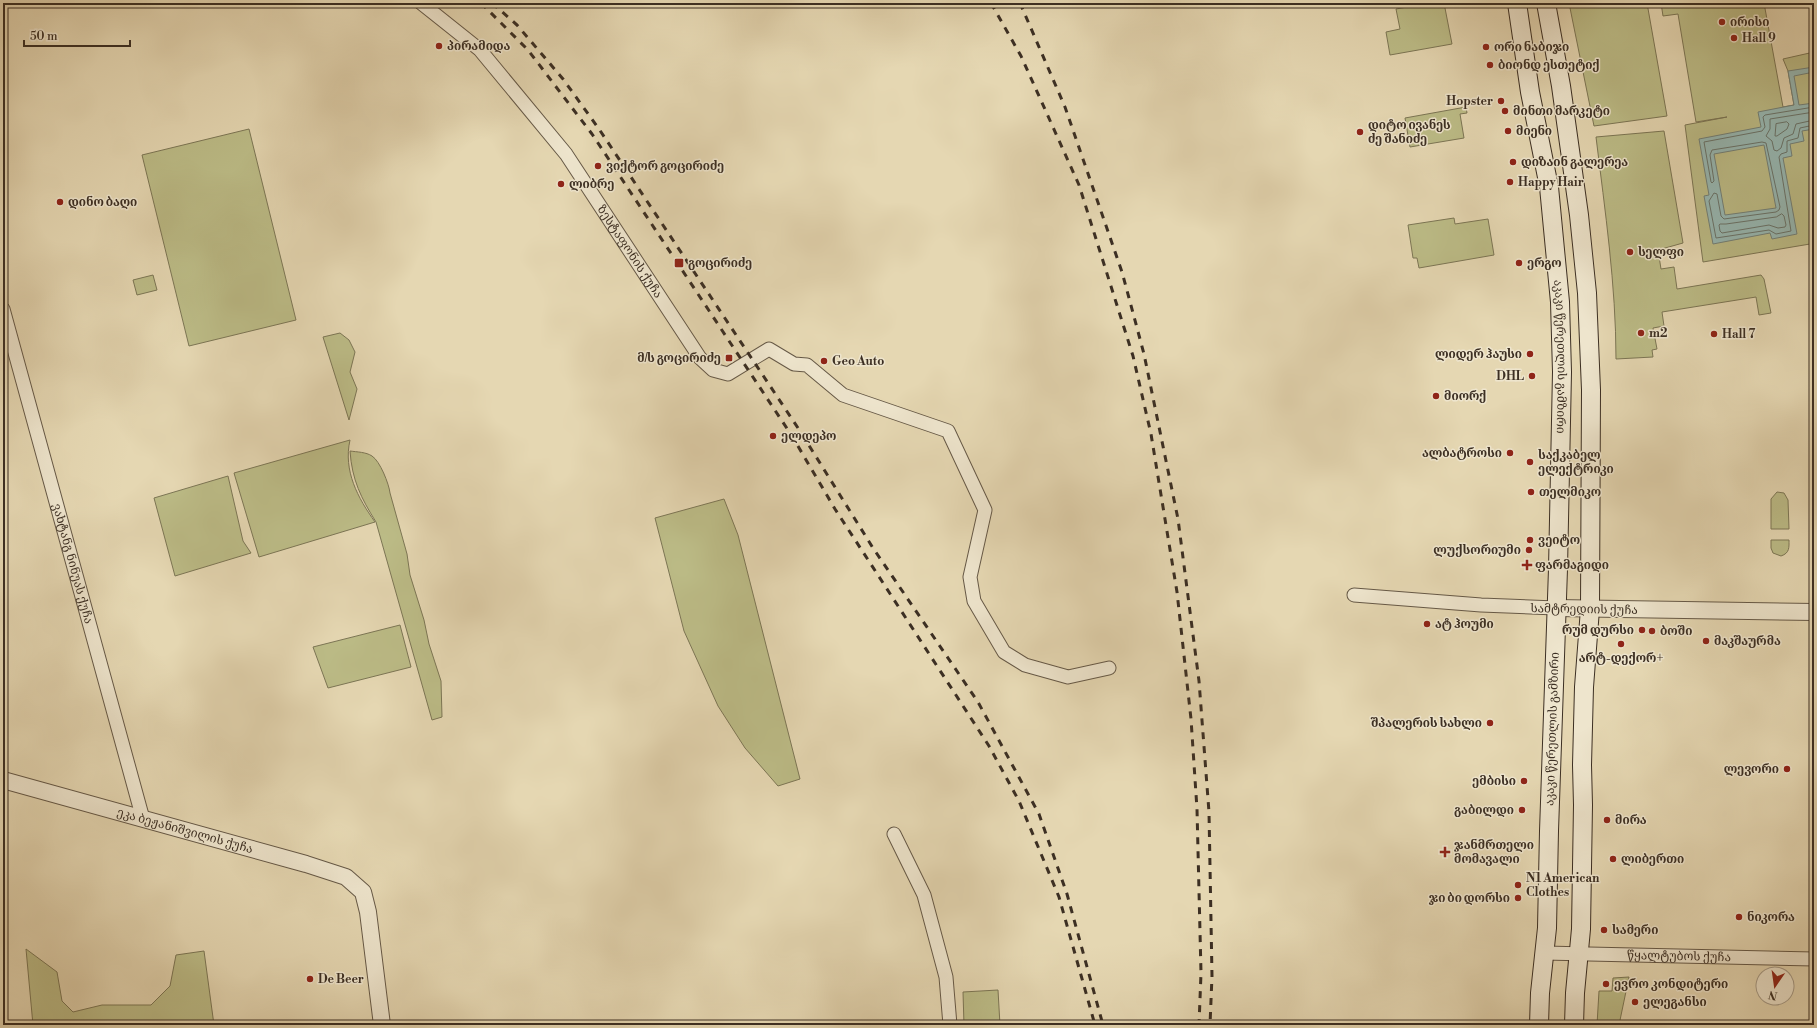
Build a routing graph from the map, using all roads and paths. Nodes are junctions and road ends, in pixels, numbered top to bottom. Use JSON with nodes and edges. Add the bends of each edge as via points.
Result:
{"nodes":[{"id":1,"x":421,"y":3,"type":"edge"},
{"id":2,"x":1517,"y":3,"type":"edge"},
{"id":3,"x":1546,"y":3,"type":"edge"},
{"id":4,"x":3,"y":309,"type":"edge"},
{"id":5,"x":1354,"y":595,"type":"dead end"},
{"id":6,"x":1556,"y":608,"type":"junction"},
{"id":7,"x":1590,"y":609,"type":"junction"},
{"id":8,"x":1814,"y":612,"type":"edge"},
{"id":9,"x":1109,"y":668,"type":"dead end"},
{"id":10,"x":3,"y":780,"type":"edge"},
{"id":11,"x":143,"y":819,"type":"junction"},
{"id":12,"x":894,"y":834,"type":"dead end"},
{"id":13,"x":1544,"y":953,"type":"junction"},
{"id":14,"x":1579,"y":954,"type":"junction"},
{"id":15,"x":1814,"y":959,"type":"edge"},
{"id":16,"x":382,"y":1025,"type":"edge"},
{"id":17,"x":950,"y":1025,"type":"edge"},
{"id":18,"x":1539,"y":1025,"type":"edge"},
{"id":19,"x":1574,"y":1025,"type":"edge"}],
"edges":[{"from":1,"to":9,"type":"street","name":"ზესტაფონის ქუჩა","via":[[480,50],[566,154],[700,358],[713,370],[728,374],[769,349],[794,364],[807,364],[843,395],[948,431],[985,510],[970,577],[974,601],[1004,652],[1025,666],[1068,677]]},
{"from":2,"to":6,"type":"main road","name":"აკაკი წერეთლის გამზირი","via":[[1530,92],[1549,187],[1560,302],[1562,372]]},
{"from":3,"to":7,"type":"main road","via":[[1574,174],[1587,294],[1592,390]]},
{"from":4,"to":11,"type":"street","name":"ვახტანგ ნინუას ქუჩა"},
{"from":5,"to":6,"type":"street","name":"სამტრედიის ქუჩა"},
{"from":6,"to":7,"type":"street","name":"სამტრედიის ქუჩა"},
{"from":6,"to":13,"type":"main road","name":"აკაკი წერეთლის გამზირი","via":[[1547,928]]},
{"from":7,"to":8,"type":"street","name":"სამტრედიის ქუჩა"},
{"from":7,"to":14,"type":"main road","via":[[1584,711]]},
{"from":10,"to":11,"type":"street","name":"ეკა ბეჟანიშვილის ქუჩა"},
{"from":11,"to":16,"type":"street","name":"ეკა ბეჟანიშვილის ქუჩა","via":[[346,877],[363,892],[368,912]]},
{"from":12,"to":17,"type":"street","via":[[924,895],[946,977]]},
{"from":13,"to":14,"type":"street","name":"წყალტუბოს ქუჩა"},
{"from":13,"to":18,"type":"main road","name":"აკაკი წერეთლის გამზირი"},
{"from":14,"to":15,"type":"street","name":"წყალტუბოს ქუჩა"},
{"from":14,"to":19,"type":"main road"}]}
